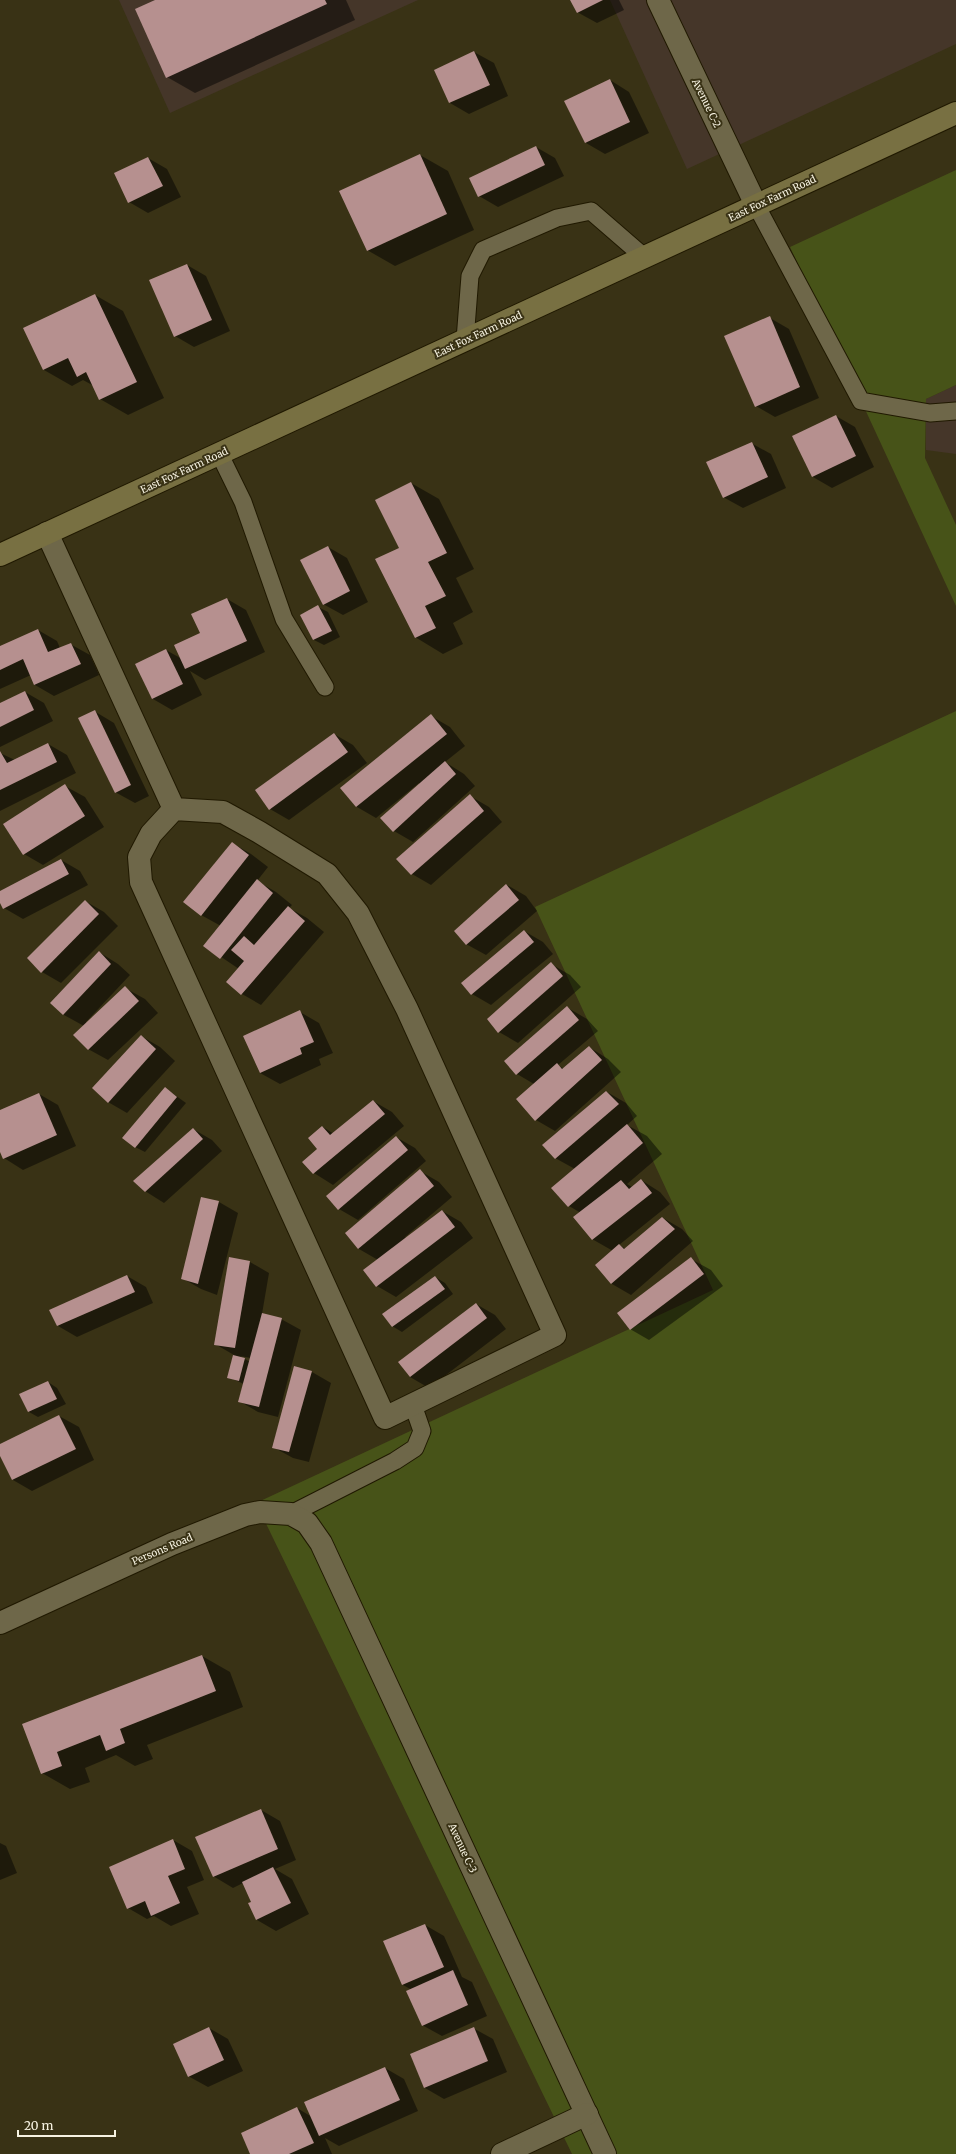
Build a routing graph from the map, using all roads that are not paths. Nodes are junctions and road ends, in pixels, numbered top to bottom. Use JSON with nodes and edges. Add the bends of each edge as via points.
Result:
{"nodes":[{"id":1,"x":658,"y":0,"type":"edge"},
{"id":2,"x":956,"y":113,"type":"edge"},
{"id":3,"x":756,"y":205,"type":"junction"},
{"id":4,"x":644,"y":257,"type":"junction"},
{"id":5,"x":465,"y":340,"type":"junction"},
{"id":6,"x":956,"y":411,"type":"edge"},
{"id":7,"x":219,"y":453,"type":"junction"},
{"id":8,"x":47,"y":533,"type":"junction"},
{"id":9,"x":0,"y":555,"type":"edge"},
{"id":10,"x":325,"y":687,"type":"dead end"},
{"id":11,"x":174,"y":809,"type":"junction"},
{"id":12,"x":413,"y":1405,"type":"junction"},
{"id":13,"x":291,"y":1514,"type":"junction"},
{"id":14,"x":321,"y":1543,"type":"joint"},
{"id":15,"x":0,"y":1623,"type":"edge"},
{"id":16,"x":587,"y":2114,"type":"junction"},
{"id":17,"x":502,"y":2154,"type":"edge"},
{"id":18,"x":605,"y":2154,"type":"edge"}],
"edges":[{"from":1,"to":3,"type":"street","name":"Avenue C-2"},
{"from":2,"to":3,"type":"main road","name":"East Fox Farm Road"},
{"from":3,"to":4,"type":"main road","name":"East Fox Farm Road"},
{"from":3,"to":6,"type":"lane","via":[[862,401],[930,413]]},
{"from":4,"to":5,"type":"main road","name":"East Fox Farm Road"},
{"from":4,"to":5,"type":"lane","via":[[591,211],[557,218],[483,250],[470,276]]},
{"from":5,"to":7,"type":"main road","name":"East Fox Farm Road"},
{"from":7,"to":8,"type":"main road","name":"East Fox Farm Road"},
{"from":7,"to":10,"type":"lane","via":[[243,502],[284,620]]},
{"from":8,"to":9,"type":"main road","name":"East Fox Farm Road"},
{"from":8,"to":11,"type":"street"},
{"from":11,"to":12,"type":"street","via":[[151,834],[139,857],[141,882],[385,1418]]},
{"from":11,"to":12,"type":"street","via":[[223,812],[259,832],[327,874],[358,913],[407,1008],[555,1335]]},
{"from":12,"to":13,"type":"lane","via":[[422,1431],[415,1448],[395,1461]]},
{"from":13,"to":14,"type":"street","name":"Persons Road","via":[[307,1523]]},
{"from":13,"to":15,"type":"street","name":"Persons Road","via":[[260,1512],[245,1515],[172,1544]]},
{"from":14,"to":16,"type":"street","name":"Avenue C-3"},
{"from":16,"to":17,"type":"street"},
{"from":16,"to":18,"type":"street","name":"Avenue C-3"}]}
